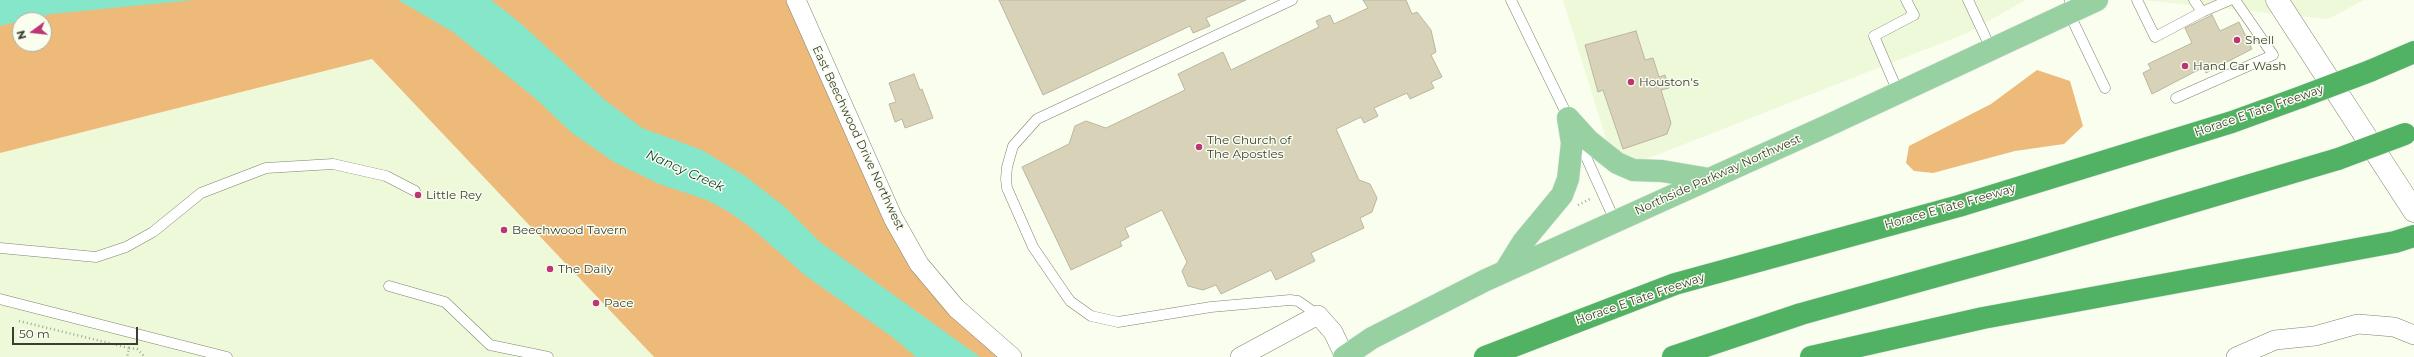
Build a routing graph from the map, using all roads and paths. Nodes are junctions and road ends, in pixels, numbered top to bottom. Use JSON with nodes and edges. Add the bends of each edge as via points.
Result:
{"nodes":[{"id":1,"x":796,"y":0,"type":"edge"},
{"id":2,"x":1292,"y":0,"type":"edge"},
{"id":3,"x":1512,"y":0,"type":"edge"},
{"id":4,"x":1906,"y":0,"type":"edge"},
{"id":5,"x":1968,"y":0,"type":"edge"},
{"id":6,"x":2097,"y":0,"type":"edge"},
{"id":7,"x":2137,"y":0,"type":"edge"},
{"id":8,"x":2194,"y":0,"type":"edge"},
{"id":9,"x":2230,"y":0,"type":"edge"},
{"id":10,"x":2235,"y":0,"type":"edge"},
{"id":11,"x":2277,"y":0,"type":"edge"},
{"id":12,"x":2070,"y":6,"type":"edge"},
{"id":13,"x":2202,"y":12,"type":"junction"},
{"id":14,"x":1991,"y":49,"type":"junction"},
{"id":15,"x":2414,"y":52,"type":"edge"},
{"id":16,"x":2105,"y":88,"type":"dead end"},
{"id":17,"x":1898,"y":92,"type":"junction"},
{"id":18,"x":2176,"y":98,"type":"dead end"},
{"id":19,"x":1568,"y":118,"type":"junction"},
{"id":20,"x":2410,"y":132,"type":"edge"},
{"id":21,"x":1709,"y":178,"type":"junction"},
{"id":22,"x":414,"y":191,"type":"dead end"},
{"id":23,"x":2414,"y":211,"type":"edge"},
{"id":24,"x":1616,"y":221,"type":"junction"},
{"id":25,"x":2414,"y":236,"type":"edge"},
{"id":26,"x":0,"y":248,"type":"edge"},
{"id":27,"x":1505,"y":271,"type":"junction"},
{"id":28,"x":389,"y":286,"type":"dead end"},
{"id":29,"x":0,"y":299,"type":"edge"},
{"id":30,"x":1318,"y":315,"type":"junction"},
{"id":31,"x":19,"y":321,"type":"dead end"},
{"id":32,"x":2414,"y":335,"type":"edge"},
{"id":33,"x":129,"y":348,"type":"junction"},
{"id":34,"x":127,"y":357,"type":"edge"},
{"id":35,"x":145,"y":357,"type":"edge"},
{"id":36,"x":227,"y":357,"type":"edge"},
{"id":37,"x":548,"y":357,"type":"edge"},
{"id":38,"x":1012,"y":357,"type":"edge"},
{"id":39,"x":1240,"y":357,"type":"edge"},
{"id":40,"x":1345,"y":357,"type":"edge"},
{"id":41,"x":1484,"y":357,"type":"edge"},
{"id":42,"x":1673,"y":357,"type":"edge"},
{"id":43,"x":1811,"y":357,"type":"edge"},
{"id":44,"x":2236,"y":357,"type":"edge"}],
"edges":[{"from":1,"to":38,"type":"street","name":"East Beechwood Drive Northwest","via":[[893,218],[919,264],[956,308]]},
{"from":2,"to":30,"type":"lane","via":[[1049,112],[1028,127],[1013,146],[1006,180],[1007,188],[1033,247],[1070,301],[1079,309],[1107,321],[1118,322],[1211,307],[1298,300]]},
{"from":3,"to":19,"type":"lane"},
{"from":4,"to":17,"type":"lane","via":[[1914,15],[1874,36]]},
{"from":5,"to":14,"type":"lane"},
{"from":6,"to":12,"type":"main road","name":"Northside Parkway Northwest"},
{"from":7,"to":13,"type":"lane","via":[[2155,37]]},
{"from":8,"to":13,"type":"lane"},
{"from":9,"to":13,"type":"lane"},
{"from":10,"to":18,"type":"lane","via":[[2273,55]]},
{"from":11,"to":23,"type":"street"},
{"from":12,"to":14,"type":"main road","name":"Northside Parkway Northwest"},
{"from":12,"to":16,"type":"lane"},
{"from":14,"to":17,"type":"main road","name":"Northside Parkway Northwest"},
{"from":15,"to":41,"type":"highway","name":"Horace E Tate Freeway","bridge":true,"via":[[2232,122],[1959,206],[1675,284]]},
{"from":17,"to":21,"type":"main road","name":"Northside Parkway Northwest"},
{"from":19,"to":21,"type":"main road","via":[[1588,140],[1617,163],[1634,170]]},
{"from":19,"to":24,"type":"lane"},
{"from":19,"to":27,"type":"main road","via":[[1572,143],[1571,157],[1568,179],[1562,195],[1523,242]]},
{"from":20,"to":42,"type":"highway","bridge":true,"via":[[2338,159],[1802,314]]},
{"from":21,"to":24,"type":"main road","name":"Northside Parkway Northwest"},
{"from":22,"to":26,"type":"lane","via":[[386,176],[333,164],[266,168],[201,193],[153,232],[126,247],[96,257]]},
{"from":24,"to":27,"type":"main road","name":"Northside Parkway Northwest"},
{"from":25,"to":43,"type":"highway","via":[[2395,242],[1983,318]]},
{"from":27,"to":40,"type":"main road","name":"Northside Parkway Northwest","via":[[1372,338]]},
{"from":28,"to":37,"type":"lane","via":[[445,302],[490,345]]},
{"from":29,"to":36,"type":"lane"},
{"from":30,"to":39,"type":"street"},
{"from":30,"to":40,"type":"street","via":[[1332,332]]},
{"from":31,"to":33,"type":"path"},
{"from":32,"to":44,"type":"street","via":[[2394,327],[2358,324],[2315,336],[2275,340]]},
{"from":33,"to":34,"type":"path"},
{"from":33,"to":35,"type":"path","via":[[137,349]]}]}
